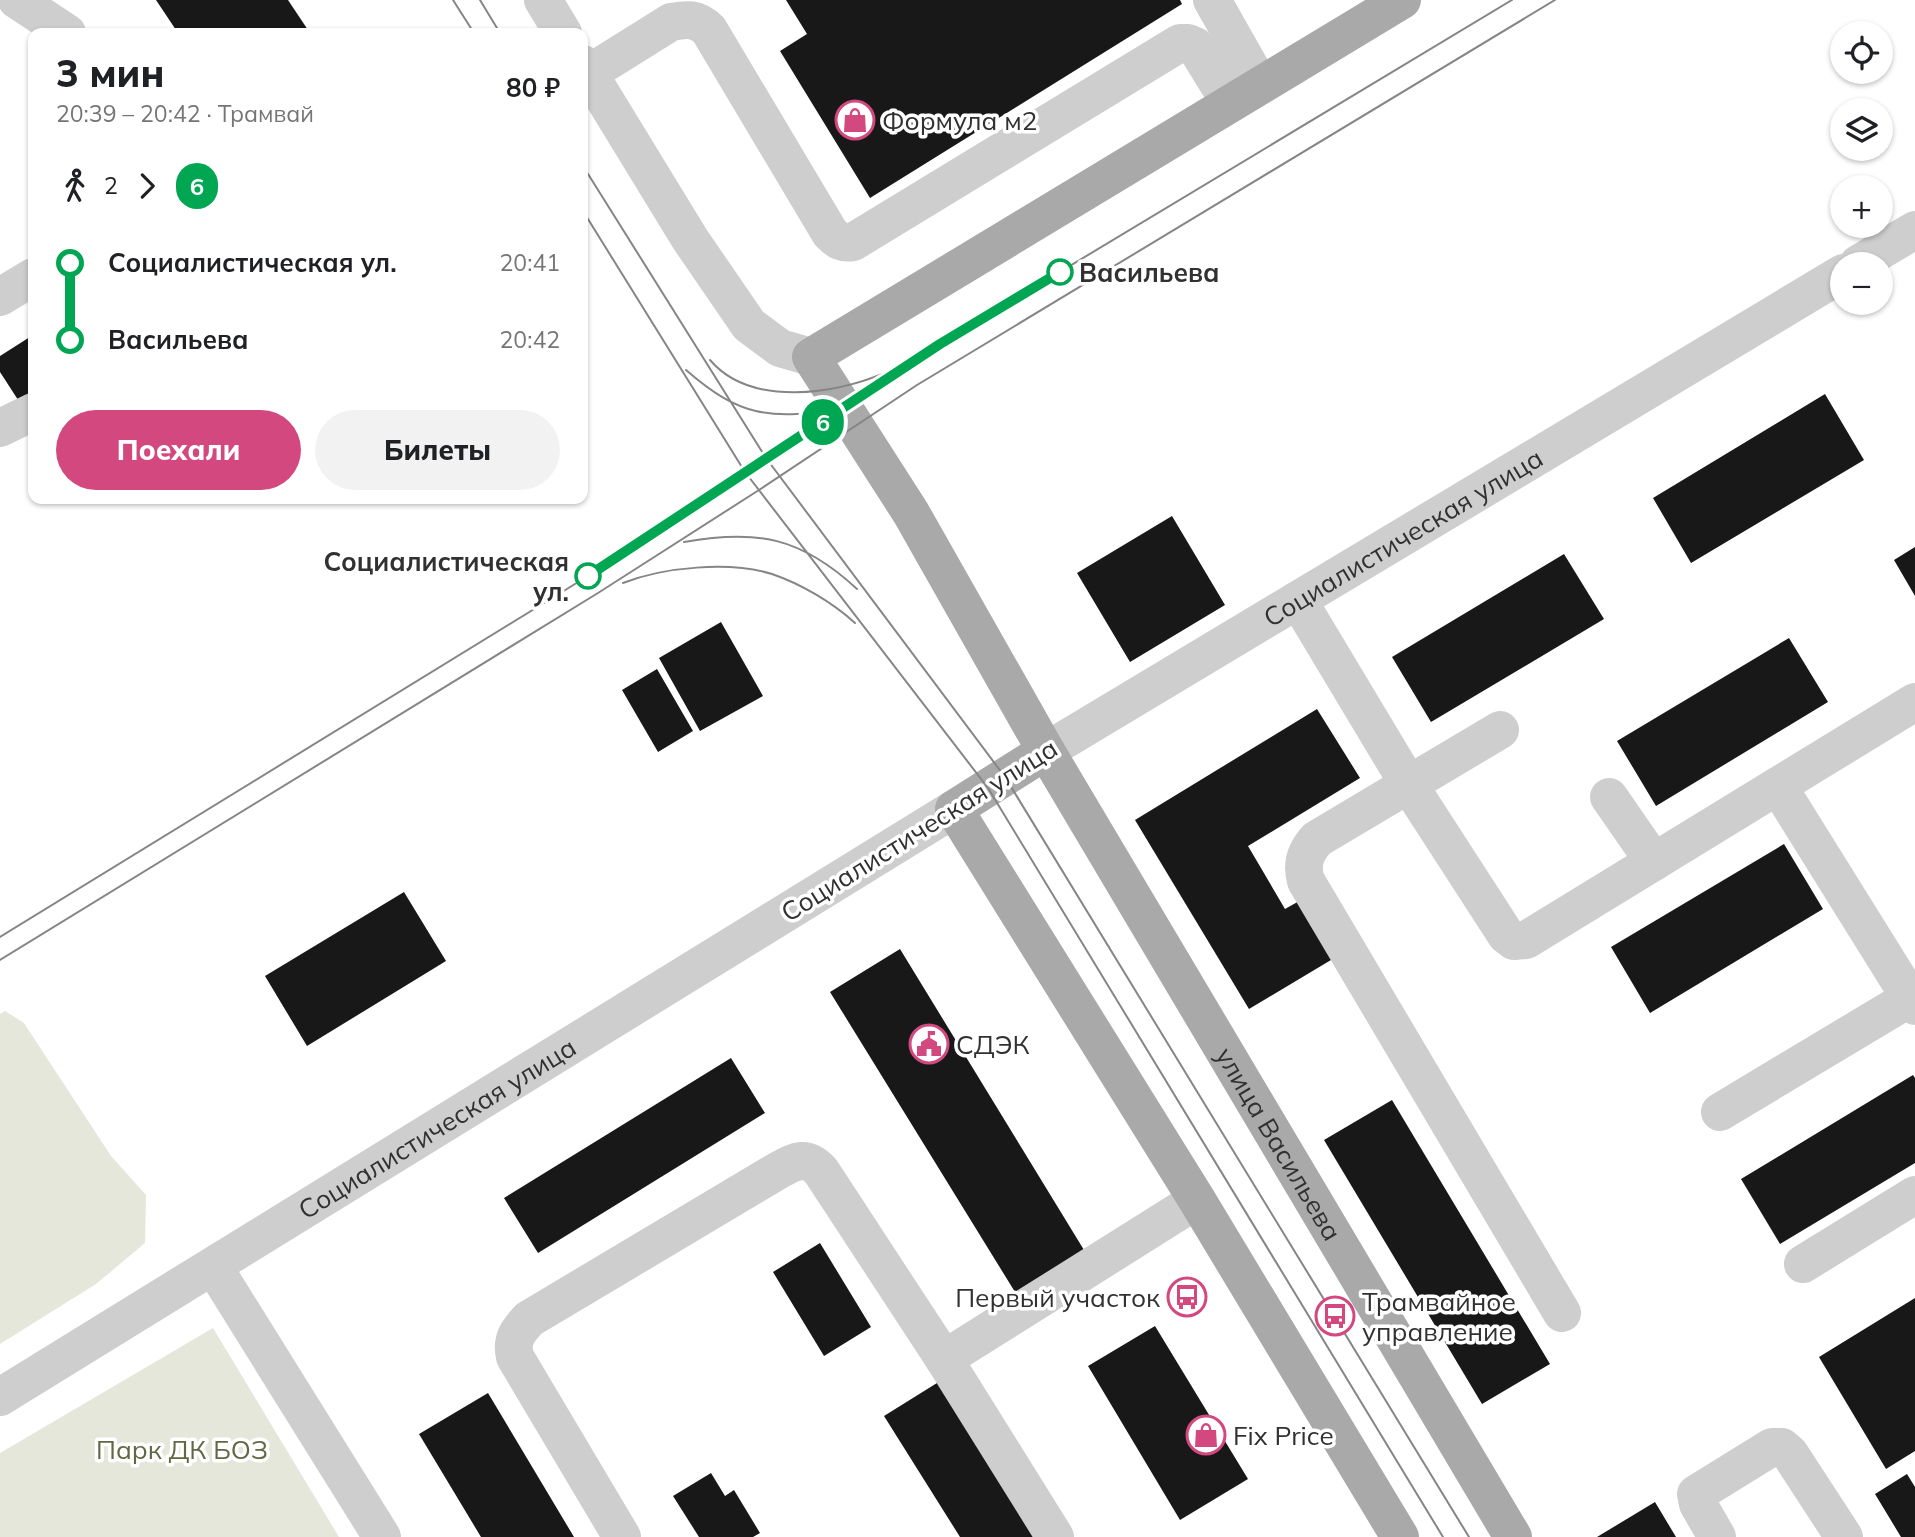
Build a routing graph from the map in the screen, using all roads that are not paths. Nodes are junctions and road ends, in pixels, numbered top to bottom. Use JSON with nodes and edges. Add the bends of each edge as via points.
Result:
{"nodes":[{"id":1,"x":17,"y":0,"type":"edge"},
{"id":2,"x":543,"y":0,"type":"edge"},
{"id":3,"x":1212,"y":0,"type":"edge"},
{"id":4,"x":1402,"y":0,"type":"edge"},
{"id":5,"x":59,"y":28,"type":"edge"},
{"id":6,"x":561,"y":28,"type":"edge"},
{"id":7,"x":588,"y":69,"type":"edge"},
{"id":8,"x":588,"y":76,"type":"edge"},
{"id":9,"x":1245,"y":94,"type":"junction"},
{"id":10,"x":1915,"y":230,"type":"edge"},
{"id":11,"x":1877,"y":252,"type":"edge"},
{"id":12,"x":28,"y":280,"type":"edge"},
{"id":13,"x":1830,"y":281,"type":"edge"},
{"id":14,"x":0,"y":297,"type":"edge"},
{"id":15,"x":811,"y":357,"type":"junction"},
{"id":16,"x":28,"y":414,"type":"edge"},
{"id":17,"x":0,"y":428,"type":"edge"},
{"id":18,"x":1298,"y":600,"type":"junction"},
{"id":19,"x":1915,"y":702,"type":"edge"},
{"id":20,"x":1500,"y":730,"type":"dead end"},
{"id":21,"x":1046,"y":751,"type":"junction"},
{"id":22,"x":1409,"y":785,"type":"junction"},
{"id":23,"x":1778,"y":786,"type":"junction"},
{"id":24,"x":1609,"y":797,"type":"dead end"},
{"id":25,"x":954,"y":809,"type":"junction"},
{"id":26,"x":1654,"y":862,"type":"junction"},
{"id":27,"x":1912,"y":1002,"type":"edge"},
{"id":28,"x":1720,"y":1112,"type":"dead end"},
{"id":29,"x":1915,"y":1195,"type":"edge"},
{"id":30,"x":1197,"y":1200,"type":"junction"},
{"id":31,"x":1802,"y":1264,"type":"dead end"},
{"id":32,"x":213,"y":1266,"type":"junction"},
{"id":33,"x":1562,"y":1313,"type":"dead end"},
{"id":34,"x":944,"y":1359,"type":"junction"},
{"id":35,"x":0,"y":1397,"type":"edge"},
{"id":36,"x":1830,"y":1533,"type":"edge"},
{"id":37,"x":382,"y":1537,"type":"edge"},
{"id":38,"x":622,"y":1537,"type":"edge"},
{"id":39,"x":1055,"y":1537,"type":"edge"},
{"id":40,"x":1400,"y":1537,"type":"edge"},
{"id":41,"x":1513,"y":1537,"type":"edge"},
{"id":42,"x":1717,"y":1537,"type":"edge"}],
"edges":[{"from":1,"to":5,"type":"street"},
{"from":2,"to":6,"type":"street"},
{"from":3,"to":9,"type":"street"},
{"from":4,"to":9,"type":"main road"},
{"from":7,"to":9,"type":"street","via":[[671,22],[699,21],[709,30],[830,233],[845,244],[1180,43],[1195,46]]},
{"from":8,"to":15,"type":"street","via":[[749,325],[780,348]]},
{"from":9,"to":15,"type":"main road"},
{"from":10,"to":11,"type":"street"},
{"from":12,"to":14,"type":"street"},
{"from":13,"to":18,"type":"street","name":"Социалистическая улица"},
{"from":15,"to":21,"type":"main road","name":"улица Васильева","via":[[911,513]]},
{"from":16,"to":17,"type":"street"},
{"from":18,"to":21,"type":"street","name":"Социалистическая улица"},
{"from":18,"to":22,"type":"street"},
{"from":19,"to":23,"type":"street"},
{"from":20,"to":22,"type":"street"},
{"from":21,"to":25,"type":"main road","name":"Социалистическая улица"},
{"from":21,"to":41,"type":"main road","name":"улица Васильева"},
{"from":22,"to":26,"type":"street","via":[[1514,941],[1526,940]]},
{"from":22,"to":33,"type":"street","via":[[1317,839],[1309,847],[1302,869]]},
{"from":23,"to":26,"type":"street"},
{"from":23,"to":27,"type":"street"},
{"from":24,"to":26,"type":"street"},
{"from":25,"to":30,"type":"main road"},
{"from":25,"to":32,"type":"street","name":"Социалистическая улица"},
{"from":27,"to":28,"type":"street"},
{"from":29,"to":31,"type":"street"},
{"from":30,"to":34,"type":"street"},
{"from":30,"to":40,"type":"main road"},
{"from":32,"to":35,"type":"street","name":"Социалистическая улица"},
{"from":32,"to":37,"type":"street"},
{"from":34,"to":38,"type":"street","via":[[821,1171],[803,1160],[779,1170],[529,1320],[515,1336],[515,1357]]},
{"from":34,"to":39,"type":"street"},
{"from":36,"to":42,"type":"street","via":[[1790,1454],[1782,1447],[1772,1447],[1696,1494]]}]}
